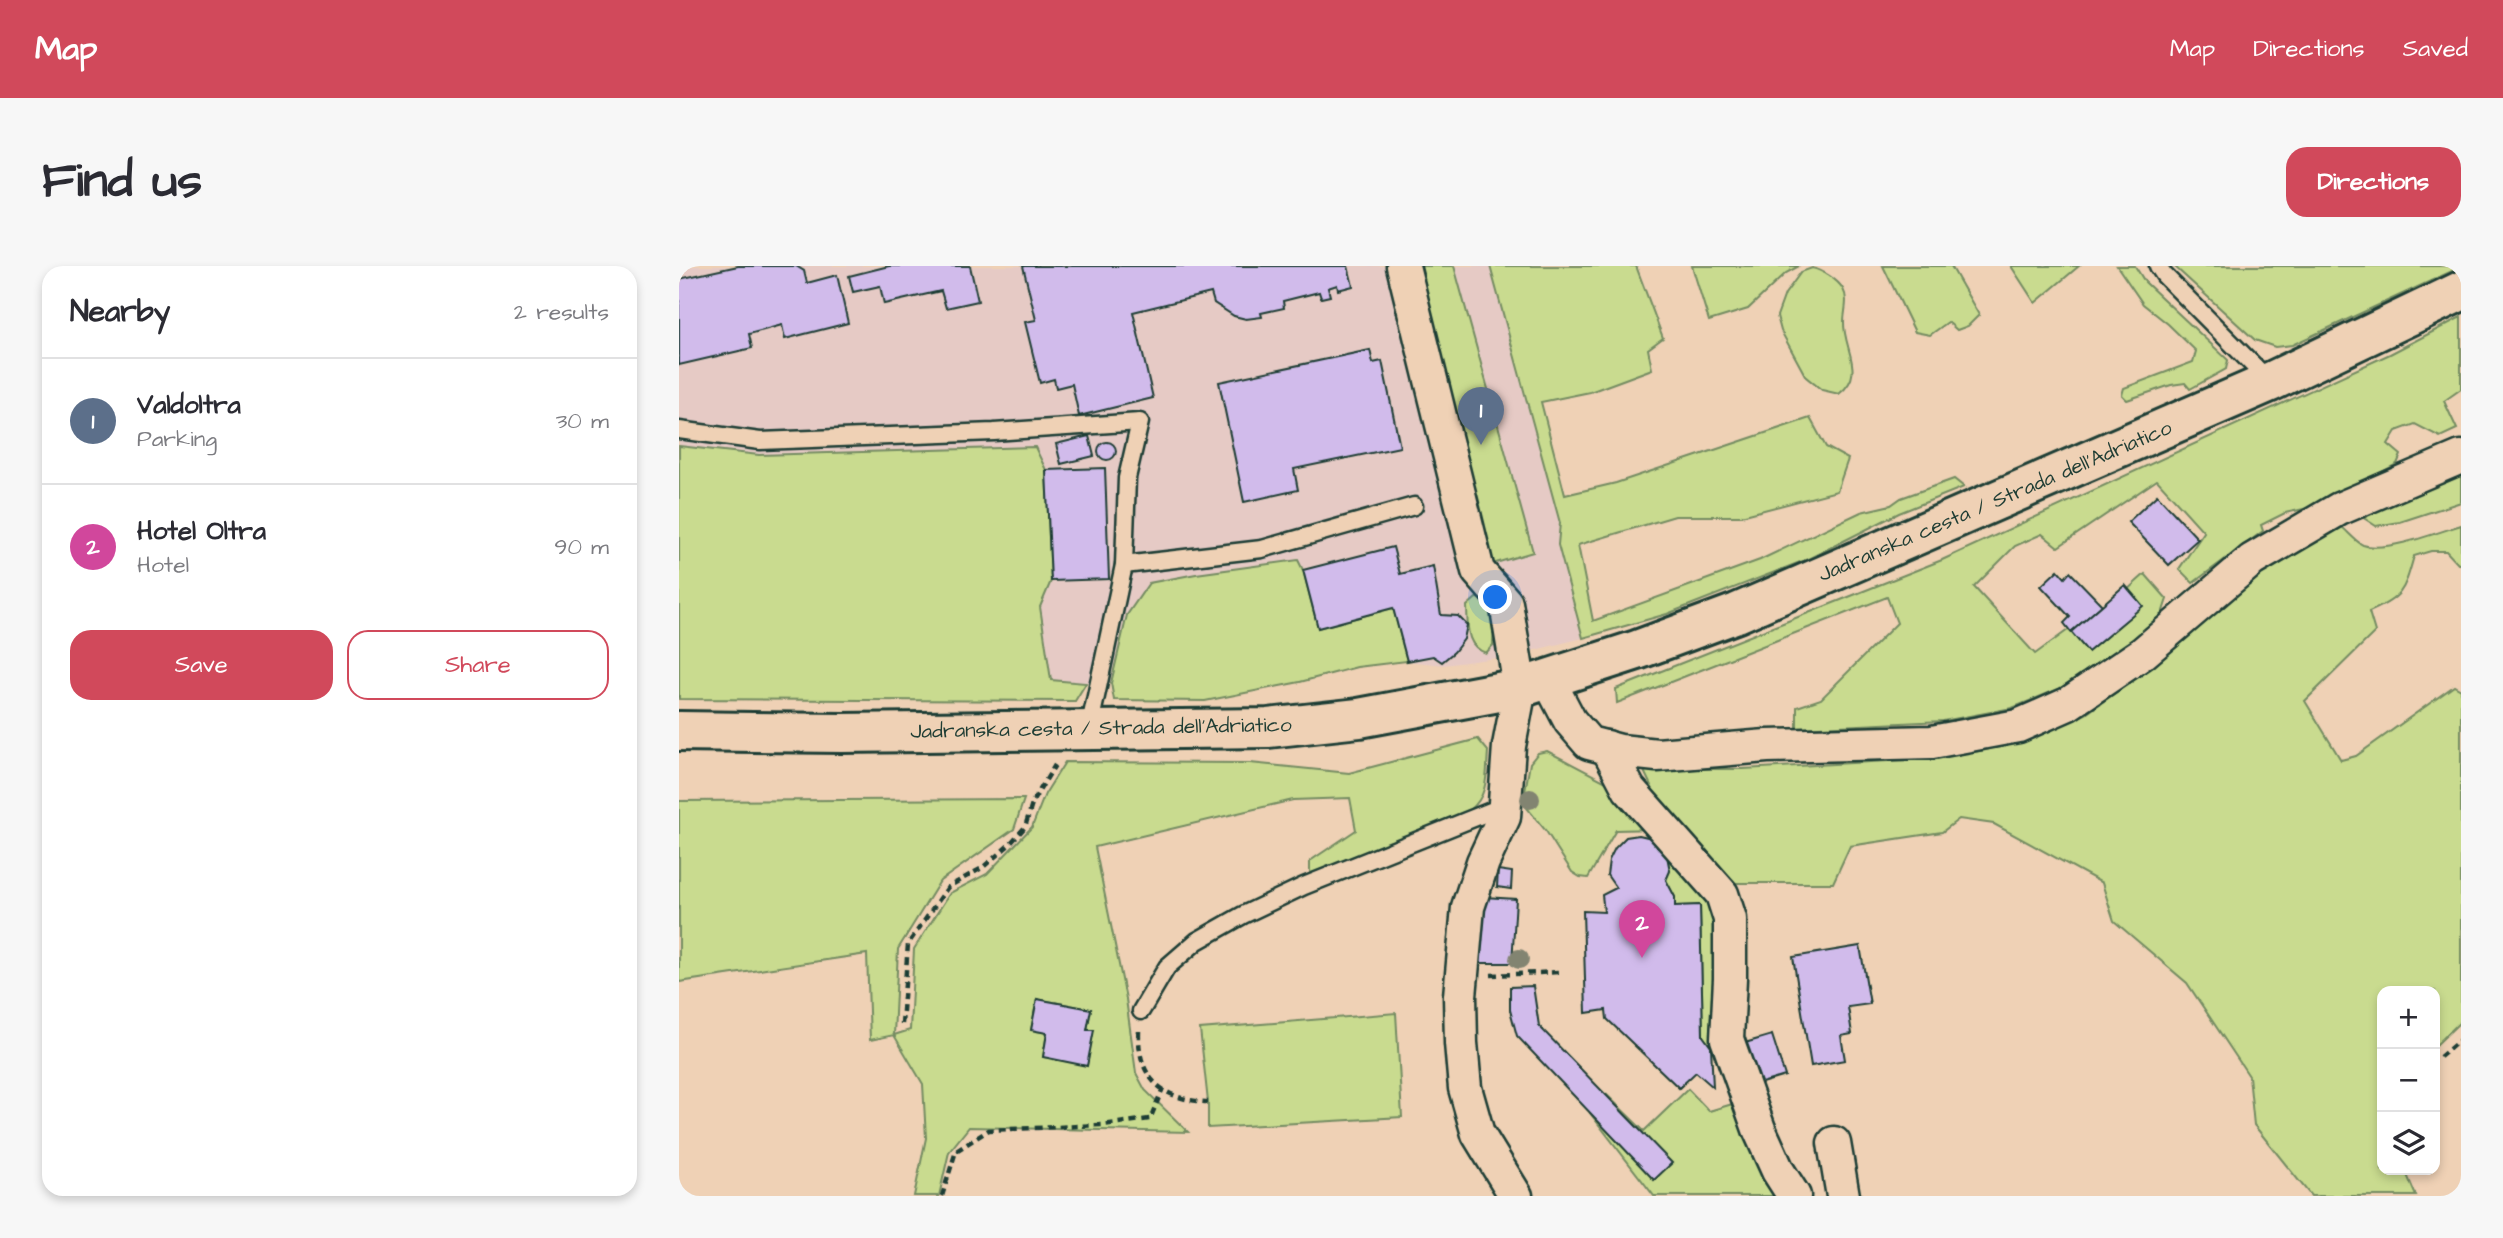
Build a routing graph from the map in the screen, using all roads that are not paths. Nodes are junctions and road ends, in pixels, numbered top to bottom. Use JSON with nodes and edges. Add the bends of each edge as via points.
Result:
{"nodes":[{"id":1,"x":1403,"y":266,"type":"edge"},
{"id":2,"x":2158,"y":266,"type":"edge"},
{"id":3,"x":2461,"y":291,"type":"edge"},
{"id":4,"x":2270,"y":382,"type":"junction"},
{"id":5,"x":679,"y":430,"type":"edge"},
{"id":6,"x":2461,"y":457,"type":"edge"},
{"id":7,"x":1414,"y":506,"type":"dead end"},
{"id":8,"x":1124,"y":565,"type":"junction"},
{"id":9,"x":1534,"y":683,"type":"junction"},
{"id":10,"x":1079,"y":729,"type":"junction"},
{"id":11,"x":679,"y":731,"type":"edge"},
{"id":12,"x":1607,"y":747,"type":"junction"},
{"id":13,"x":1505,"y":809,"type":"junction"},
{"id":14,"x":1141,"y":1011,"type":"road end"},
{"id":15,"x":1834,"y":1143,"type":"dead end"},
{"id":16,"x":1516,"y":1196,"type":"edge"},
{"id":17,"x":1794,"y":1196,"type":"edge"},
{"id":18,"x":1843,"y":1196,"type":"edge"}],
"edges":[{"from":1,"to":9,"type":"street","via":[[1478,571],[1506,603]]},
{"from":2,"to":4,"type":"lane"},
{"from":3,"to":4,"type":"main road","name":"Jadranska cesta / Strada dell'Adriatico"},
{"from":4,"to":9,"type":"main road","name":"Jadranska cesta / Strada dell'Adriatico","via":[[1737,613]]},
{"from":5,"to":8,"type":"lane","via":[[760,441],[1140,422],[1127,478]]},
{"from":6,"to":12,"type":"street","via":[[2339,509],[2252,560],[2143,653],[2068,704],[2018,726],[1932,741],[1657,755]]},
{"from":7,"to":8,"type":"lane","via":[[1262,549]]},
{"from":8,"to":10,"type":"lane"},
{"from":9,"to":10,"type":"main road","name":"Jadranska cesta / Strada dell'Adriatico","via":[[1359,718],[1268,728]]},
{"from":9,"to":12,"type":"street","via":[[1589,743]]},
{"from":9,"to":13,"type":"street","via":[[1507,759]]},
{"from":10,"to":11,"type":"main road","name":"Jadranska cesta / Strada dell'Adriatico"},
{"from":12,"to":17,"type":"street","via":[[1629,789],[1722,894],[1730,919],[1727,1040],[1759,1129]]},
{"from":13,"to":14,"type":"lane","via":[[1304,886],[1196,941],[1167,967]]},
{"from":13,"to":16,"type":"street","via":[[1468,907],[1461,1043],[1465,1088],[1478,1134]]},
{"from":15,"to":18,"type":"street"}]}
